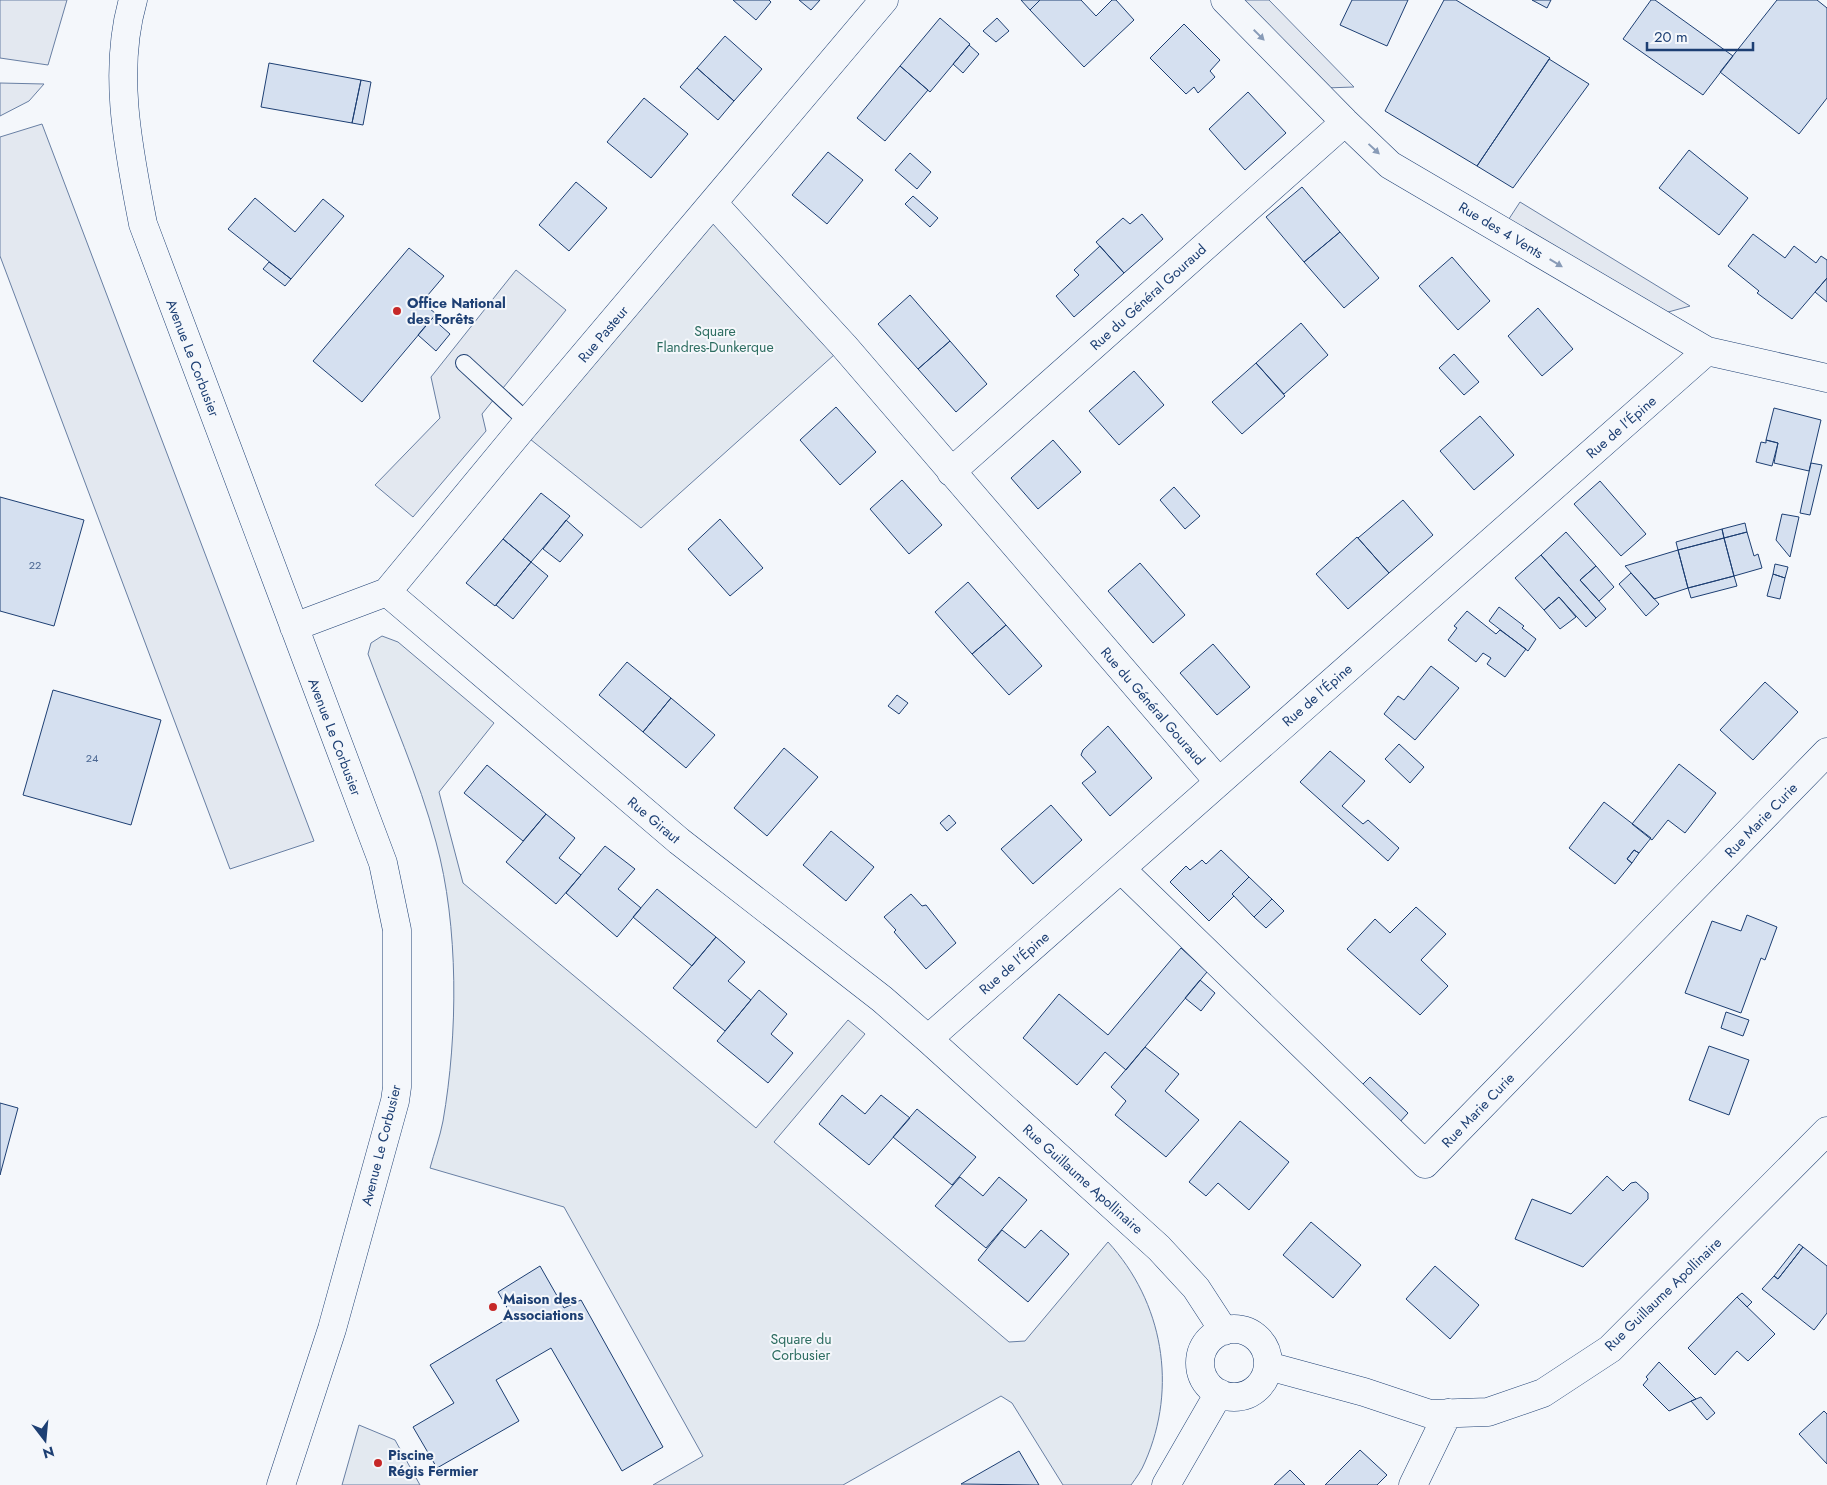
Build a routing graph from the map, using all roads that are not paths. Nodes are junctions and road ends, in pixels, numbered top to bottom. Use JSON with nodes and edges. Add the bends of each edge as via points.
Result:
{"nodes":[{"id":1,"x":133,"y":0,"type":"edge"},
{"id":2,"x":884,"y":0,"type":"edge"},
{"id":3,"x":1225,"y":0,"type":"edge"},
{"id":4,"x":1345,"y":122,"type":"junction"},
{"id":5,"x":713,"y":202,"type":"junction"},
{"id":6,"x":1707,"y":351,"type":"junction"},
{"id":7,"x":464,"y":363,"type":"dead end"},
{"id":8,"x":1827,"y":378,"type":"edge"},
{"id":9,"x":528,"y":422,"type":"junction"},
{"id":10,"x":951,"y":472,"type":"junction"},
{"id":11,"x":387,"y":592,"type":"junction"},
{"id":12,"x":294,"y":627,"type":"junction"},
{"id":13,"x":1827,"y":752,"type":"edge"},
{"id":14,"x":1219,"y":782,"type":"junction"},
{"id":15,"x":1121,"y":869,"type":"junction"},
{"id":16,"x":928,"y":1039,"type":"junction"},
{"id":17,"x":1827,"y":1131,"type":"edge"},
{"id":18,"x":1224,"y":1331,"type":"junction"},
{"id":19,"x":1268,"y":1366,"type":"junction"},
{"id":20,"x":1218,"y":1394,"type":"junction"},
{"id":21,"x":1448,"y":1413,"type":"junction"},
{"id":22,"x":281,"y":1485,"type":"edge"},
{"id":23,"x":1166,"y":1485,"type":"edge"},
{"id":24,"x":1413,"y":1485,"type":"edge"}],
"edges":[{"from":1,"to":12,"type":"street","name":"Avenue Le Corbusier","via":[[127,23],[123,74],[127,141],[142,224]]},
{"from":2,"to":5,"type":"street","name":"Rue Pasteur"},
{"from":3,"to":4,"type":"street","name":"Rue des 4 Vents","one_way":true},
{"from":4,"to":6,"type":"street","name":"Rue des 4 Vents","one_way":true,"via":[[1390,164]]},
{"from":4,"to":10,"type":"street","name":"Rue du Général Gouraud"},
{"from":5,"to":9,"type":"street","name":"Rue Pasteur"},
{"from":5,"to":10,"type":"street","name":"Rue du Général Gouraud","via":[[844,346]]},
{"from":6,"to":8,"type":"street","name":"Rue des 4 Vents"},
{"from":6,"to":14,"type":"street","name":"Rue de l'Épine"},
{"from":7,"to":9,"type":"lane"},
{"from":9,"to":11,"type":"street","name":"Rue Pasteur"},
{"from":10,"to":14,"type":"street","name":"Rue du Général Gouraud"},
{"from":11,"to":12,"type":"street","name":"Rue Pasteur"},
{"from":11,"to":16,"type":"street","name":"Rue Giraut","via":[[679,841],[882,999]]},
{"from":12,"to":22,"type":"street","name":"Avenue Le Corbusier","via":[[383,863],[397,930],[398,1087],[332,1329]]},
{"from":13,"to":15,"type":"street","name":"Rue Marie Curie","via":[[1425,1164]]},
{"from":14,"to":15,"type":"street","name":"Rue de l'Épine"},
{"from":15,"to":16,"type":"street","name":"Rue de l'Épine"},
{"from":16,"to":18,"type":"street","name":"Rue Guillaume Apollinaire","via":[[1159,1248],[1196,1288]]},
{"from":17,"to":21,"type":"street","name":"Rue Guillaume Apollinaire","via":[[1610,1349],[1543,1393],[1488,1412]]},
{"from":18,"to":19,"type":"street","via":[[1246,1331],[1256,1337],[1267,1355]]},
{"from":18,"to":20,"type":"street","via":[[1206,1344],[1201,1355],[1203,1377]]},
{"from":19,"to":20,"type":"street","via":[[1260,1386],[1251,1393],[1235,1397]]},
{"from":19,"to":21,"type":"street","name":"Rue Guillaume Apollinaire","via":[[1430,1414]]},
{"from":20,"to":23,"type":"street"},
{"from":21,"to":24,"type":"street"}]}
